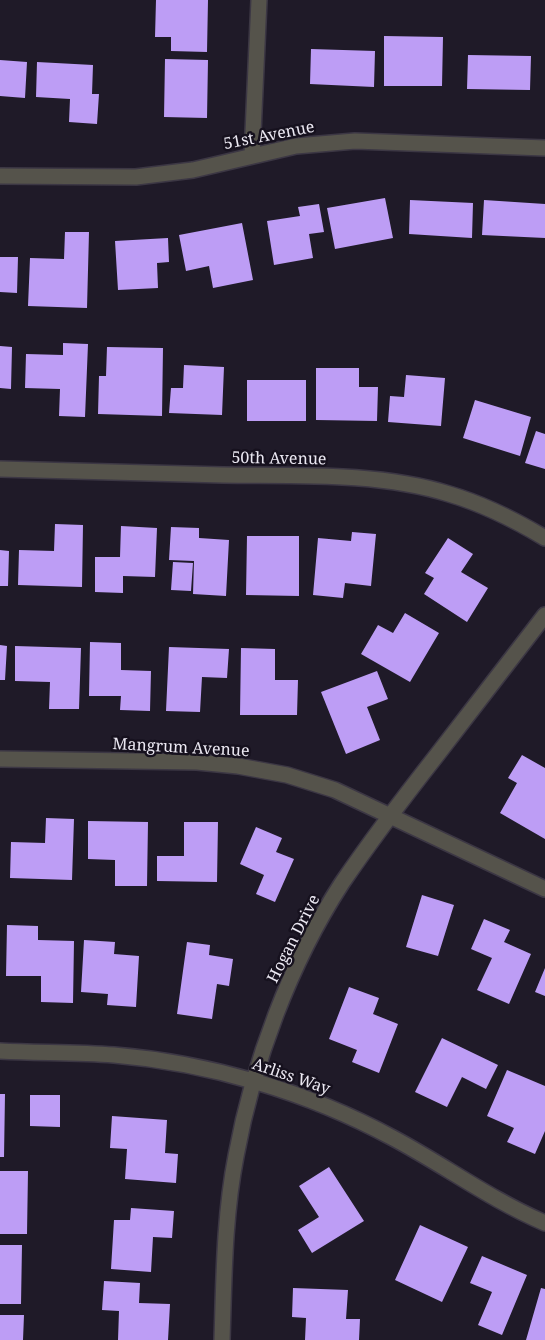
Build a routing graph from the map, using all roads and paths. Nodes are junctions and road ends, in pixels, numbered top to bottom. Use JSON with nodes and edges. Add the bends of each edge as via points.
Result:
{"nodes":[{"id":1,"x":259,"y":0,"type":"edge"},
{"id":2,"x":545,"y":148,"type":"edge"},
{"id":3,"x":252,"y":155,"type":"junction"},
{"id":4,"x":0,"y":176,"type":"edge"},
{"id":5,"x":0,"y":469,"type":"edge"},
{"id":6,"x":545,"y":538,"type":"edge"},
{"id":7,"x":545,"y":616,"type":"edge"},
{"id":8,"x":0,"y":759,"type":"edge"},
{"id":9,"x":390,"y":816,"type":"junction"},
{"id":10,"x":545,"y":888,"type":"edge"},
{"id":11,"x":0,"y":1051,"type":"edge"},
{"id":12,"x":253,"y":1081,"type":"junction"},
{"id":13,"x":545,"y":1223,"type":"edge"},
{"id":14,"x":222,"y":1340,"type":"edge"}],
"edges":[{"from":1,"to":3,"type":"street"},
{"from":2,"to":3,"type":"street","name":"51st Avenue","via":[[356,140],[296,146]]},
{"from":3,"to":4,"type":"street","name":"51st Avenue","via":[[193,170],[136,177]]},
{"from":5,"to":6,"type":"street","name":"50th Avenue","via":[[327,477],[397,483],[448,494],[520,523]]},
{"from":7,"to":9,"type":"street","name":"Hogan Drive"},
{"from":8,"to":9,"type":"street","name":"Mangrum Avenue","via":[[197,762],[238,766],[287,775],[325,787]]},
{"from":9,"to":10,"type":"street","name":"Mangrum Avenue"},
{"from":9,"to":12,"type":"street","name":"Hogan Drive","via":[[342,884],[308,943],[281,1003]]},
{"from":11,"to":12,"type":"street","name":"Arliss Way","via":[[114,1055],[190,1066]]},
{"from":12,"to":13,"type":"street","name":"Arliss Way","via":[[323,1105],[392,1137],[488,1195]]},
{"from":12,"to":14,"type":"street","name":"Hogan Drive","via":[[234,1166],[226,1237]]}]}
